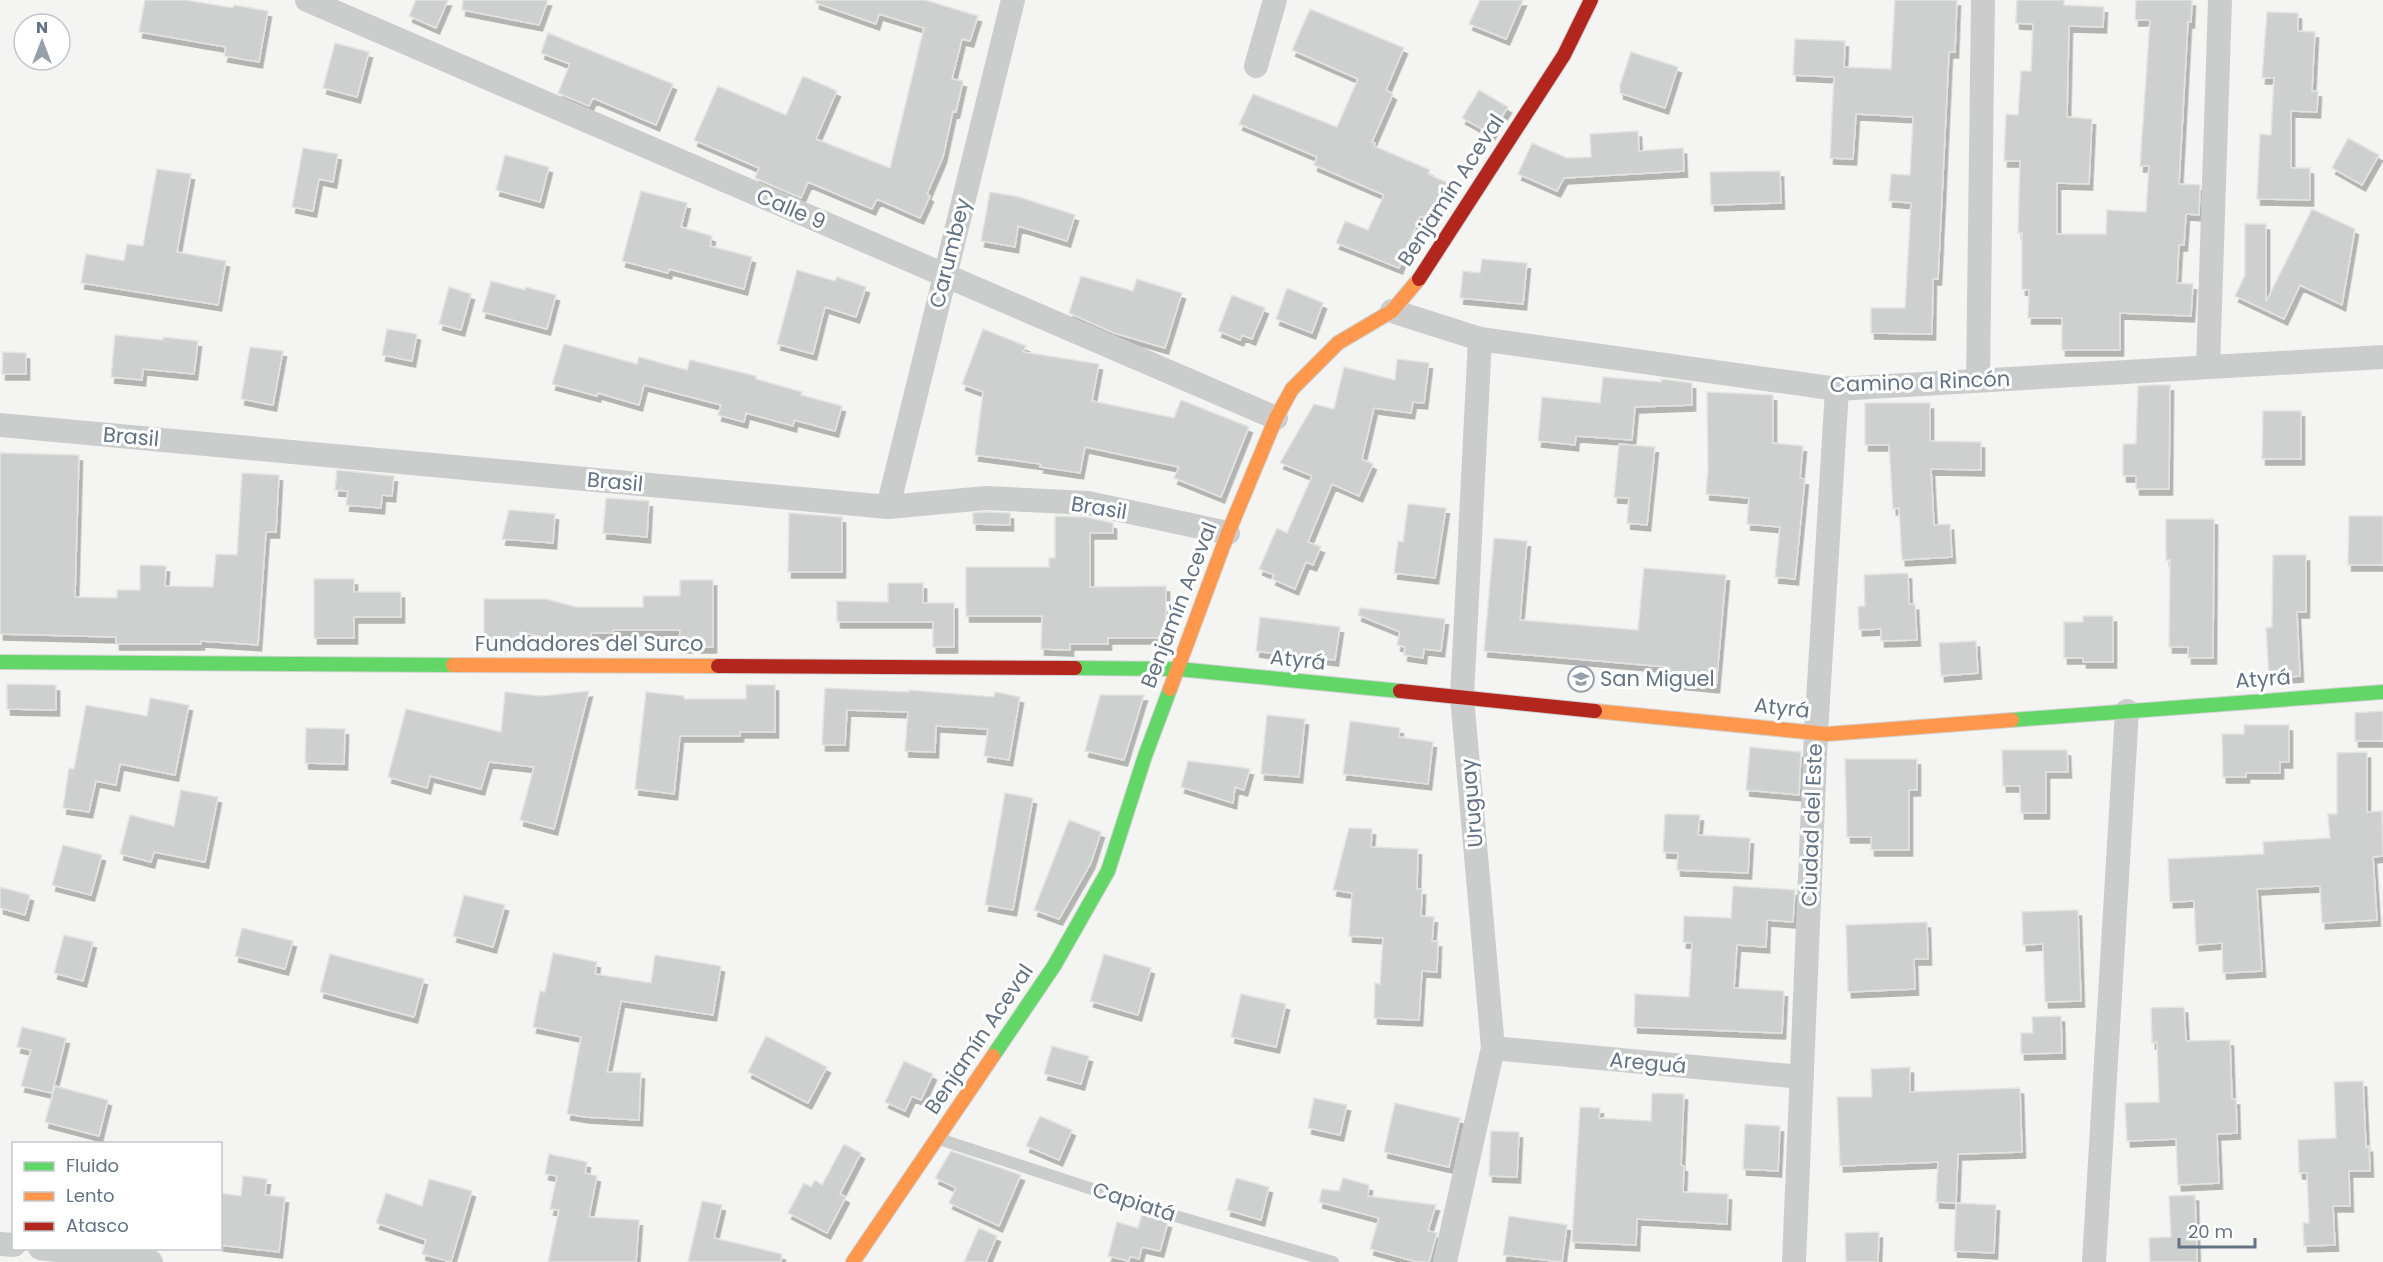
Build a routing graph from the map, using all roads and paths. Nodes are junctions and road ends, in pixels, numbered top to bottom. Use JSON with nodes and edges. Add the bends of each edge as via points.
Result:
{"nodes":[{"id":1,"x":307,"y":0,"type":"edge"},
{"id":2,"x":1013,"y":0,"type":"edge"},
{"id":3,"x":1275,"y":0,"type":"edge"},
{"id":4,"x":1591,"y":0,"type":"edge"},
{"id":5,"x":1983,"y":0,"type":"edge"},
{"id":6,"x":2220,"y":0,"type":"edge"},
{"id":7,"x":1256,"y":66,"type":"dead end"},
{"id":8,"x":945,"y":276,"type":"junction"},
{"id":9,"x":1392,"y":311,"type":"junction"},
{"id":10,"x":1480,"y":339,"type":"junction"},
{"id":11,"x":2383,"y":357,"type":"edge"},
{"id":12,"x":2208,"y":367,"type":"junction"},
{"id":13,"x":1978,"y":380,"type":"junction"},
{"id":14,"x":1837,"y":389,"type":"junction"},
{"id":15,"x":1276,"y":418,"type":"junction"},
{"id":16,"x":0,"y":425,"type":"edge"},
{"id":17,"x":888,"y":507,"type":"junction"},
{"id":18,"x":1228,"y":533,"type":"junction"},
{"id":19,"x":0,"y":662,"type":"edge"},
{"id":20,"x":1178,"y":669,"type":"junction"},
{"id":21,"x":2383,"y":692,"type":"edge"},
{"id":22,"x":1462,"y":697,"type":"junction"},
{"id":23,"x":2127,"y":711,"type":"junction"},
{"id":24,"x":1816,"y":733,"type":"junction"},
{"id":25,"x":1493,"y":1048,"type":"junction"},
{"id":26,"x":1802,"y":1077,"type":"junction"},
{"id":27,"x":937,"y":1139,"type":"junction"},
{"id":28,"x":56,"y":1250,"type":"edge"},
{"id":29,"x":151,"y":1262,"type":"edge"},
{"id":30,"x":853,"y":1262,"type":"edge"},
{"id":31,"x":1333,"y":1262,"type":"edge"},
{"id":32,"x":1445,"y":1262,"type":"edge"},
{"id":33,"x":1794,"y":1262,"type":"edge"},
{"id":34,"x":2094,"y":1262,"type":"edge"}],
"edges":[{"from":1,"to":8,"type":"street","name":"Calle 9"},
{"from":2,"to":8,"type":"street","name":"Carumbey"},
{"from":3,"to":7,"type":"street"},
{"from":4,"to":9,"type":"street","name":"Benjamín Aceval","via":[[1564,55],[1420,278]]},
{"from":5,"to":13,"type":"street"},
{"from":6,"to":12,"type":"street"},
{"from":8,"to":15,"type":"street","name":"Calle 9"},
{"from":8,"to":17,"type":"street","name":"Carumbey"},
{"from":9,"to":10,"type":"street","name":"Camino a Rincón"},
{"from":9,"to":15,"type":"street","name":"Benjamín Aceval","via":[[1338,343],[1292,388]]},
{"from":10,"to":14,"type":"street","name":"Camino a Rincón"},
{"from":10,"to":22,"type":"street","name":"Uruguay"},
{"from":11,"to":12,"type":"street","name":"Camino a Rincón"},
{"from":12,"to":13,"type":"street","name":"Camino a Rincón"},
{"from":13,"to":14,"type":"street","name":"Camino a Rincón"},
{"from":14,"to":24,"type":"street","name":"Ciudad del Este"},
{"from":15,"to":18,"type":"street","name":"Benjamín Aceval"},
{"from":16,"to":17,"type":"street","name":"Brasil"},
{"from":17,"to":18,"type":"street","name":"Brasil","via":[[986,498],[1088,503]]},
{"from":18,"to":20,"type":"street","name":"Benjamín Aceval"},
{"from":19,"to":20,"type":"street","name":"Fundadores del Surco"},
{"from":20,"to":22,"type":"street","name":"Atyrá"},
{"from":20,"to":27,"type":"street","name":"Benjamín Aceval","via":[[1108,871],[1054,966]]},
{"from":21,"to":23,"type":"street","name":"Atyrá"},
{"from":22,"to":24,"type":"street","name":"Atyrá"},
{"from":22,"to":25,"type":"street","name":"Uruguay"},
{"from":23,"to":24,"type":"street","name":"Atyrá"},
{"from":23,"to":34,"type":"street"},
{"from":24,"to":26,"type":"street","name":"Ciudad del Este"},
{"from":25,"to":26,"type":"street","name":"Areguá"},
{"from":25,"to":32,"type":"street","name":"Uruguay"},
{"from":26,"to":33,"type":"street","name":"Ciudad del Este"},
{"from":27,"to":30,"type":"street","name":"Benjamín Aceval"},
{"from":27,"to":31,"type":"lane","name":"Capiatá"},
{"from":28,"to":29,"type":"street"}]}
